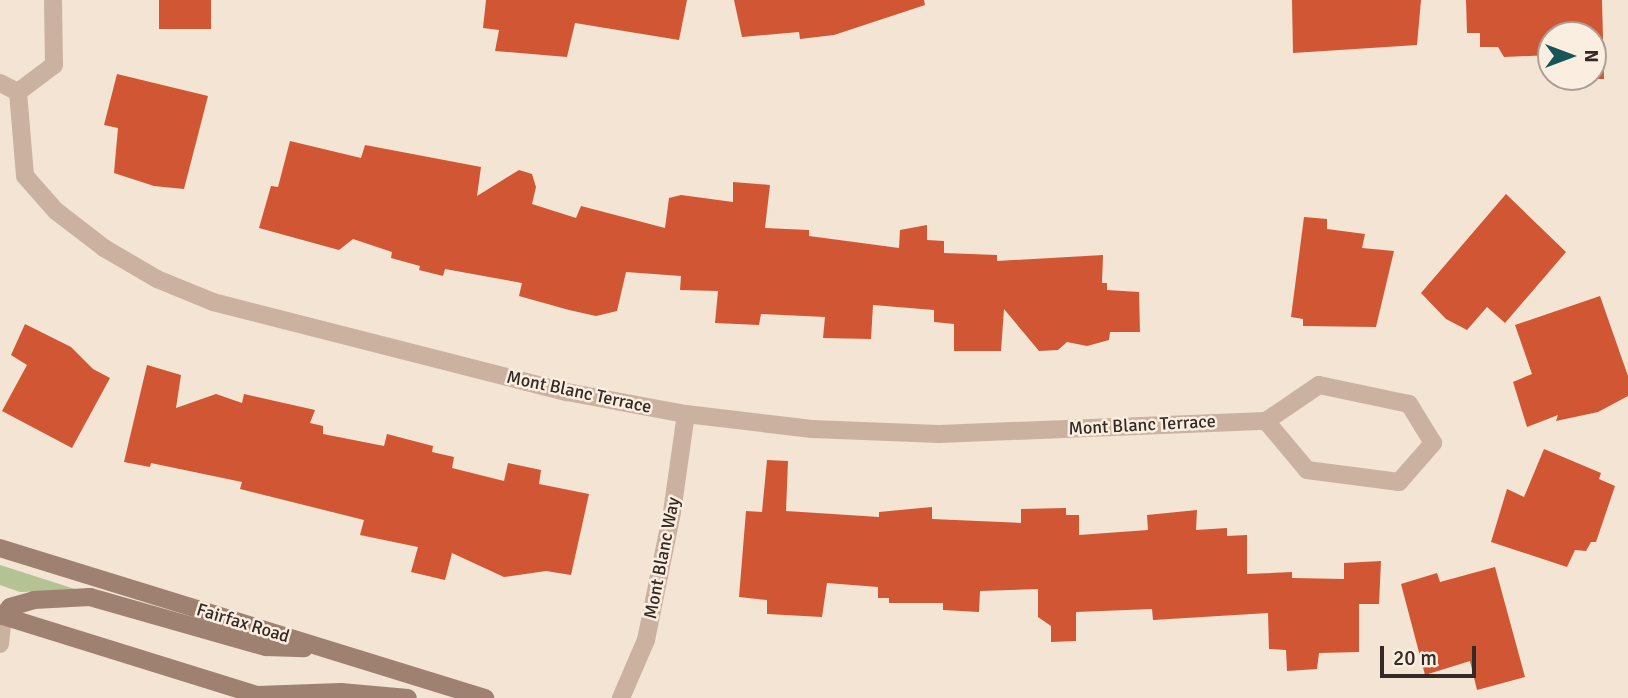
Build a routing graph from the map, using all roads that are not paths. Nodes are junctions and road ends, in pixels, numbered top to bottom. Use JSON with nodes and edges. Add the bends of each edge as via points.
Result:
{"nodes":[{"id":1,"x":53,"y":0,"type":"edge"},
{"id":2,"x":0,"y":83,"type":"edge"},
{"id":3,"x":18,"y":92,"type":"junction"},
{"id":4,"x":686,"y":414,"type":"junction"},
{"id":5,"x":1266,"y":421,"type":"junction"},
{"id":6,"x":0,"y":548,"type":"edge"},
{"id":7,"x":1,"y":616,"type":"edge"},
{"id":8,"x":0,"y":644,"type":"edge"},
{"id":9,"x":325,"y":648,"type":"junction"},
{"id":10,"x":262,"y":697,"type":"edge"},
{"id":11,"x":408,"y":698,"type":"edge"},
{"id":12,"x":485,"y":698,"type":"edge"},
{"id":13,"x":621,"y":698,"type":"edge"}],
"edges":[{"from":1,"to":3,"type":"street","via":[[54,65]]},
{"from":2,"to":3,"type":"street"},
{"from":3,"to":4,"type":"street","name":"Mont Blanc Terrace","via":[[25,176],[56,211],[104,248],[157,279],[213,302],[567,392]]},
{"from":4,"to":5,"type":"street","name":"Mont Blanc Terrace","via":[[812,429],[939,434]]},
{"from":4,"to":13,"type":"street","name":"Mont Blanc Way","via":[[646,640]]},
{"from":5,"to":5,"type":"street","via":[[1307,470],[1399,482],[1433,443],[1409,404],[1319,385]]},
{"from":6,"to":9,"type":"main road","name":"Fairfax Road"},
{"from":7,"to":8,"type":"street"},
{"from":7,"to":9,"type":"main road","via":[[10,607],[34,600],[90,597],[266,647]]},
{"from":7,"to":10,"type":"main road"},
{"from":9,"to":12,"type":"main road","name":"Fairfax Road"},
{"from":10,"to":11,"type":"main road","via":[[341,692]]}]}
